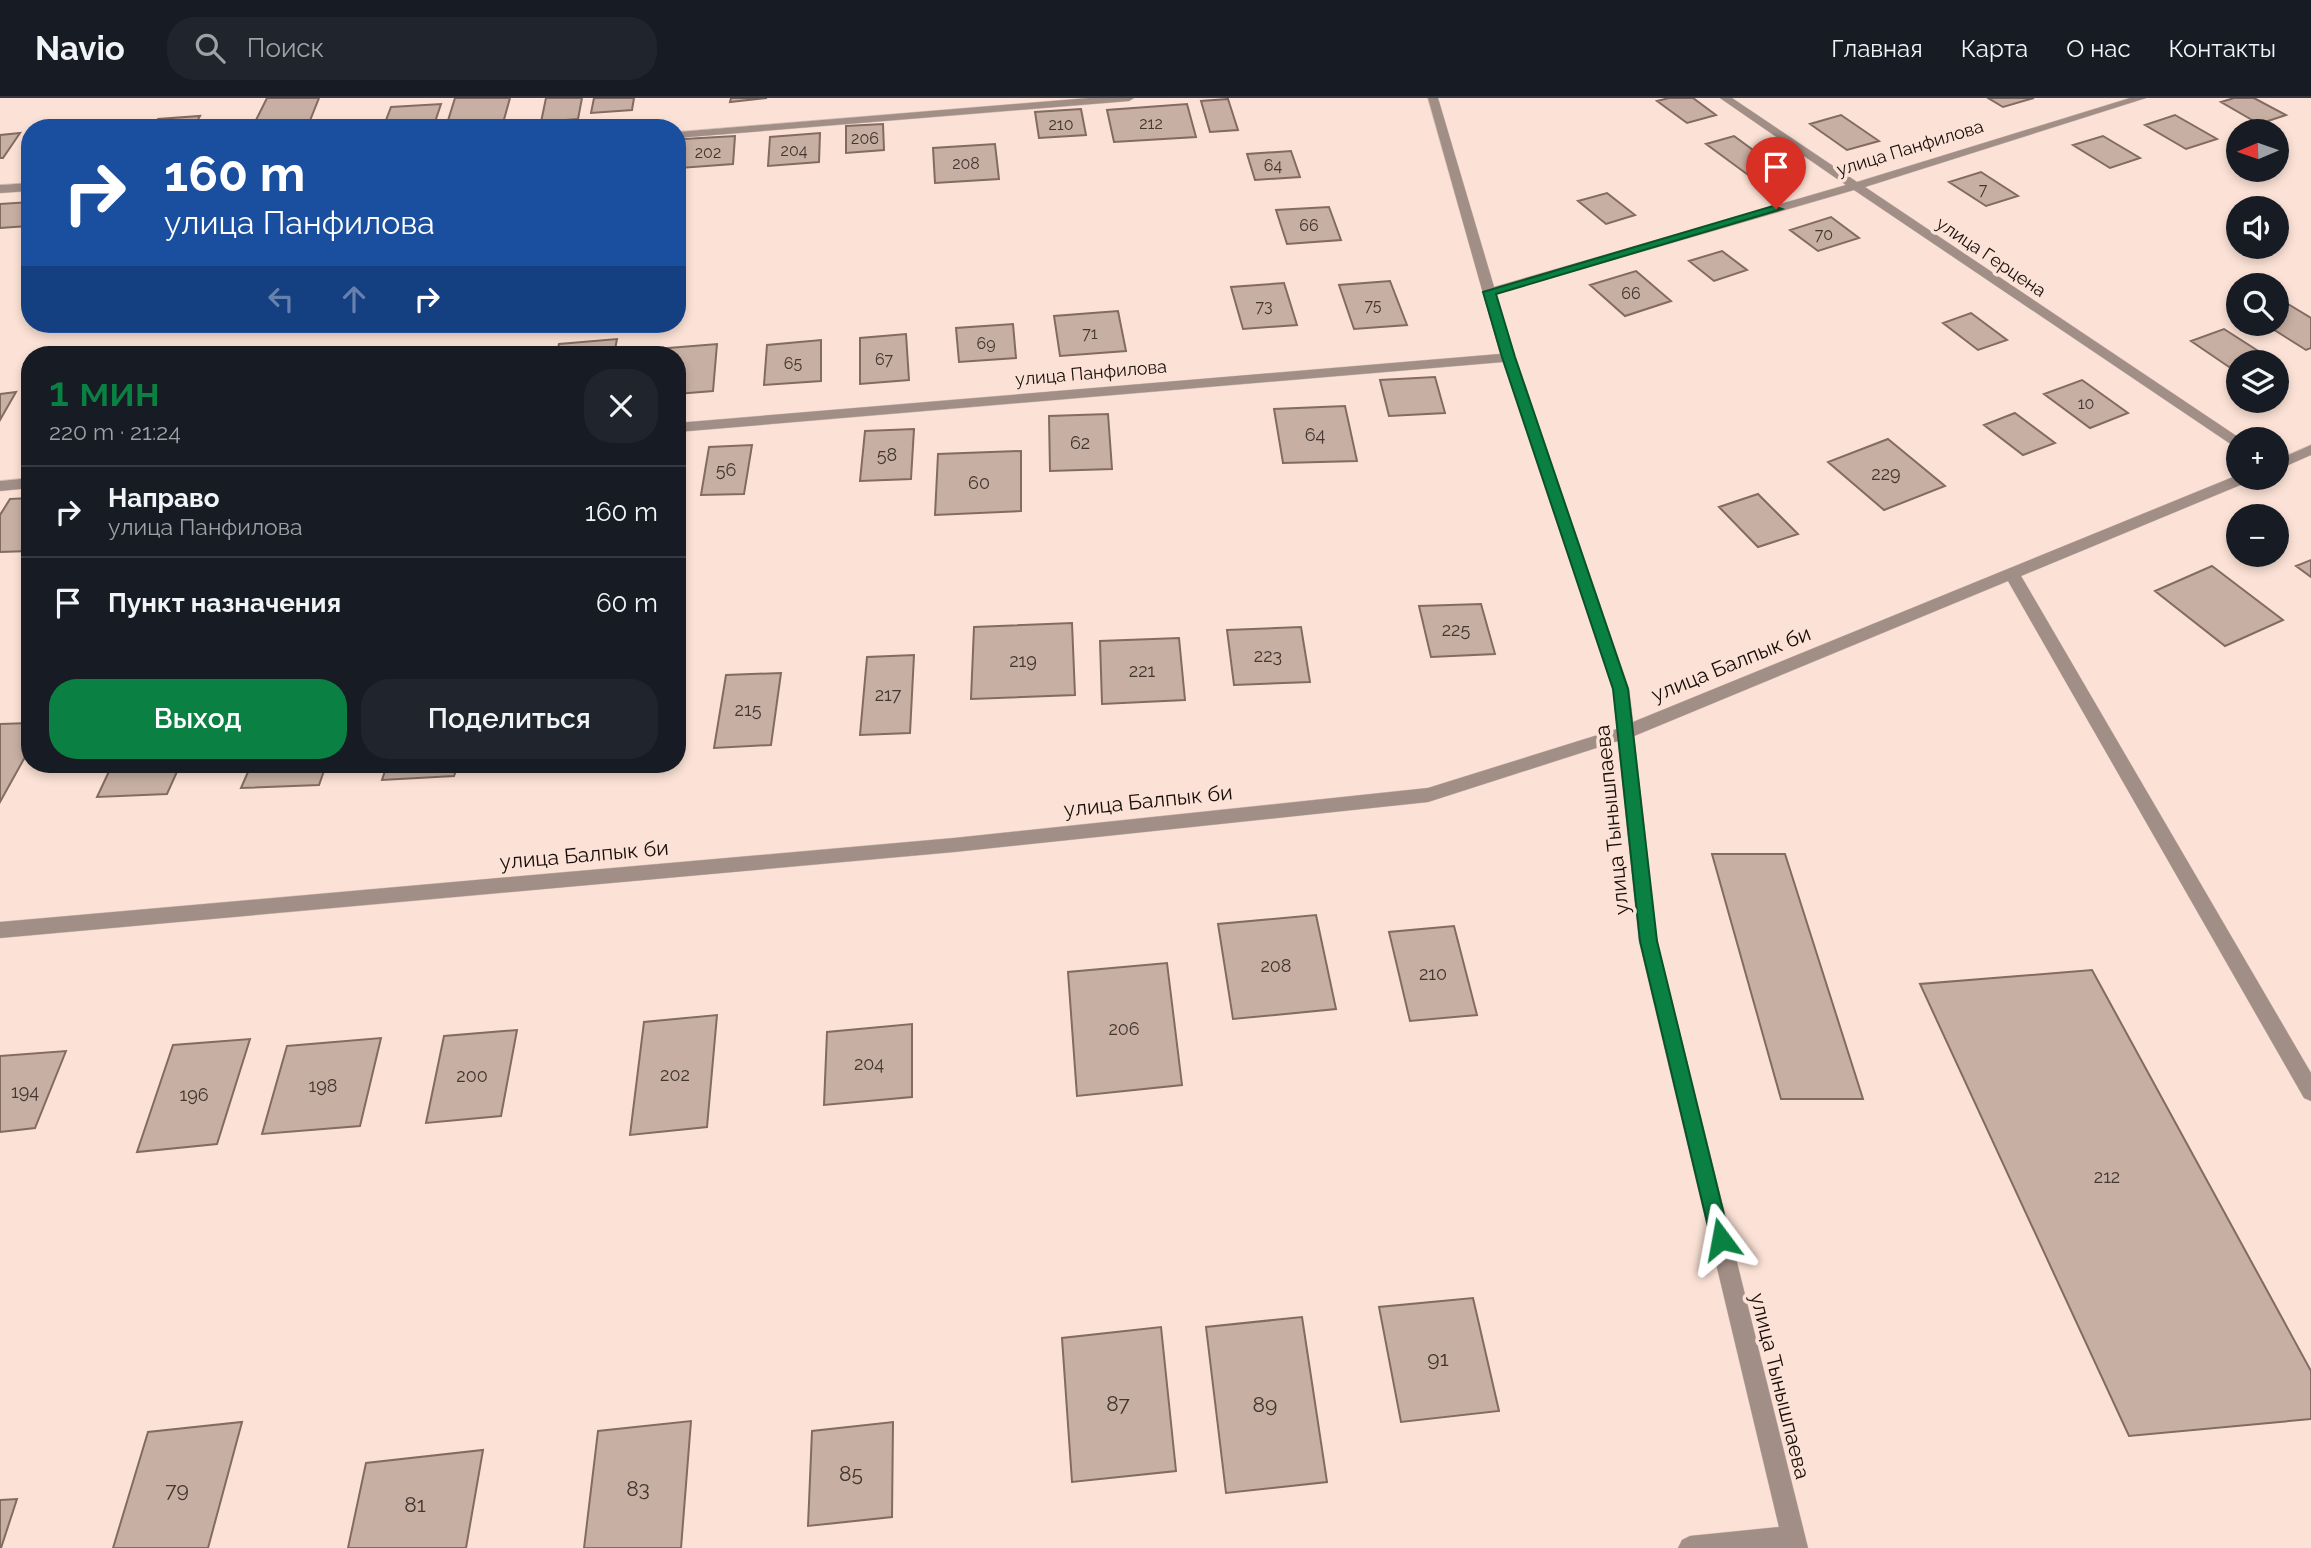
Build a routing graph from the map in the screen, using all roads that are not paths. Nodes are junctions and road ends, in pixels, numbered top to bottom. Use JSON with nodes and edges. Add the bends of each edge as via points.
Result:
{"nodes":[{"id":1,"x":1129,"y":98,"type":"edge"},
{"id":2,"x":1433,"y":98,"type":"edge"},
{"id":3,"x":1725,"y":98,"type":"edge"},
{"id":4,"x":2141,"y":98,"type":"edge"},
{"id":5,"x":686,"y":134,"type":"edge"},
{"id":6,"x":1855,"y":186,"type":"junction"},
{"id":7,"x":21,"y":188,"type":"edge"},
{"id":8,"x":0,"y":189,"type":"edge"},
{"id":9,"x":1489,"y":292,"type":"junction"},
{"id":10,"x":1508,"y":357,"type":"junction"},
{"id":11,"x":686,"y":427,"type":"edge"},
{"id":12,"x":2226,"y":436,"type":"edge"},
{"id":13,"x":2311,"y":450,"type":"edge"},
{"id":14,"x":2289,"y":460,"type":"edge"},
{"id":15,"x":21,"y":484,"type":"edge"},
{"id":16,"x":0,"y":486,"type":"edge"},
{"id":17,"x":2226,"y":486,"type":"edge"},
{"id":18,"x":2012,"y":573,"type":"junction"},
{"id":19,"x":1624,"y":733,"type":"junction"},
{"id":20,"x":0,"y":930,"type":"edge"},
{"id":21,"x":2311,"y":1092,"type":"edge"},
{"id":22,"x":1795,"y":1543,"type":"edge"},
{"id":23,"x":1690,"y":1548,"type":"edge"}],
"edges":[{"from":1,"to":5,"type":"street"},
{"from":2,"to":9,"type":"street","name":"улица Тынышпаева"},
{"from":3,"to":6,"type":"street","name":"улица Герцена"},
{"from":4,"to":6,"type":"street","name":"улица Панфилова"},
{"from":6,"to":9,"type":"street","name":"улица Панфилова"},
{"from":6,"to":12,"type":"street","name":"улица Герцена"},
{"from":7,"to":8,"type":"street"},
{"from":9,"to":10,"type":"street","name":"улица Тынышпаева"},
{"from":10,"to":11,"type":"street","name":"улица Панфилова"},
{"from":10,"to":19,"type":"street","name":"улица Тынышпаева","via":[[1621,689]]},
{"from":13,"to":14,"type":"street"},
{"from":15,"to":16,"type":"street"},
{"from":17,"to":18,"type":"street","name":"улица Балпык би"},
{"from":18,"to":19,"type":"street","name":"улица Балпык би"},
{"from":18,"to":21,"type":"street"},
{"from":19,"to":20,"type":"street","name":"улица Балпык би","via":[[1428,794],[954,845]]},
{"from":19,"to":22,"type":"street","name":"улица Тынышпаева","via":[[1648,941]]},
{"from":22,"to":23,"type":"street"}]}
